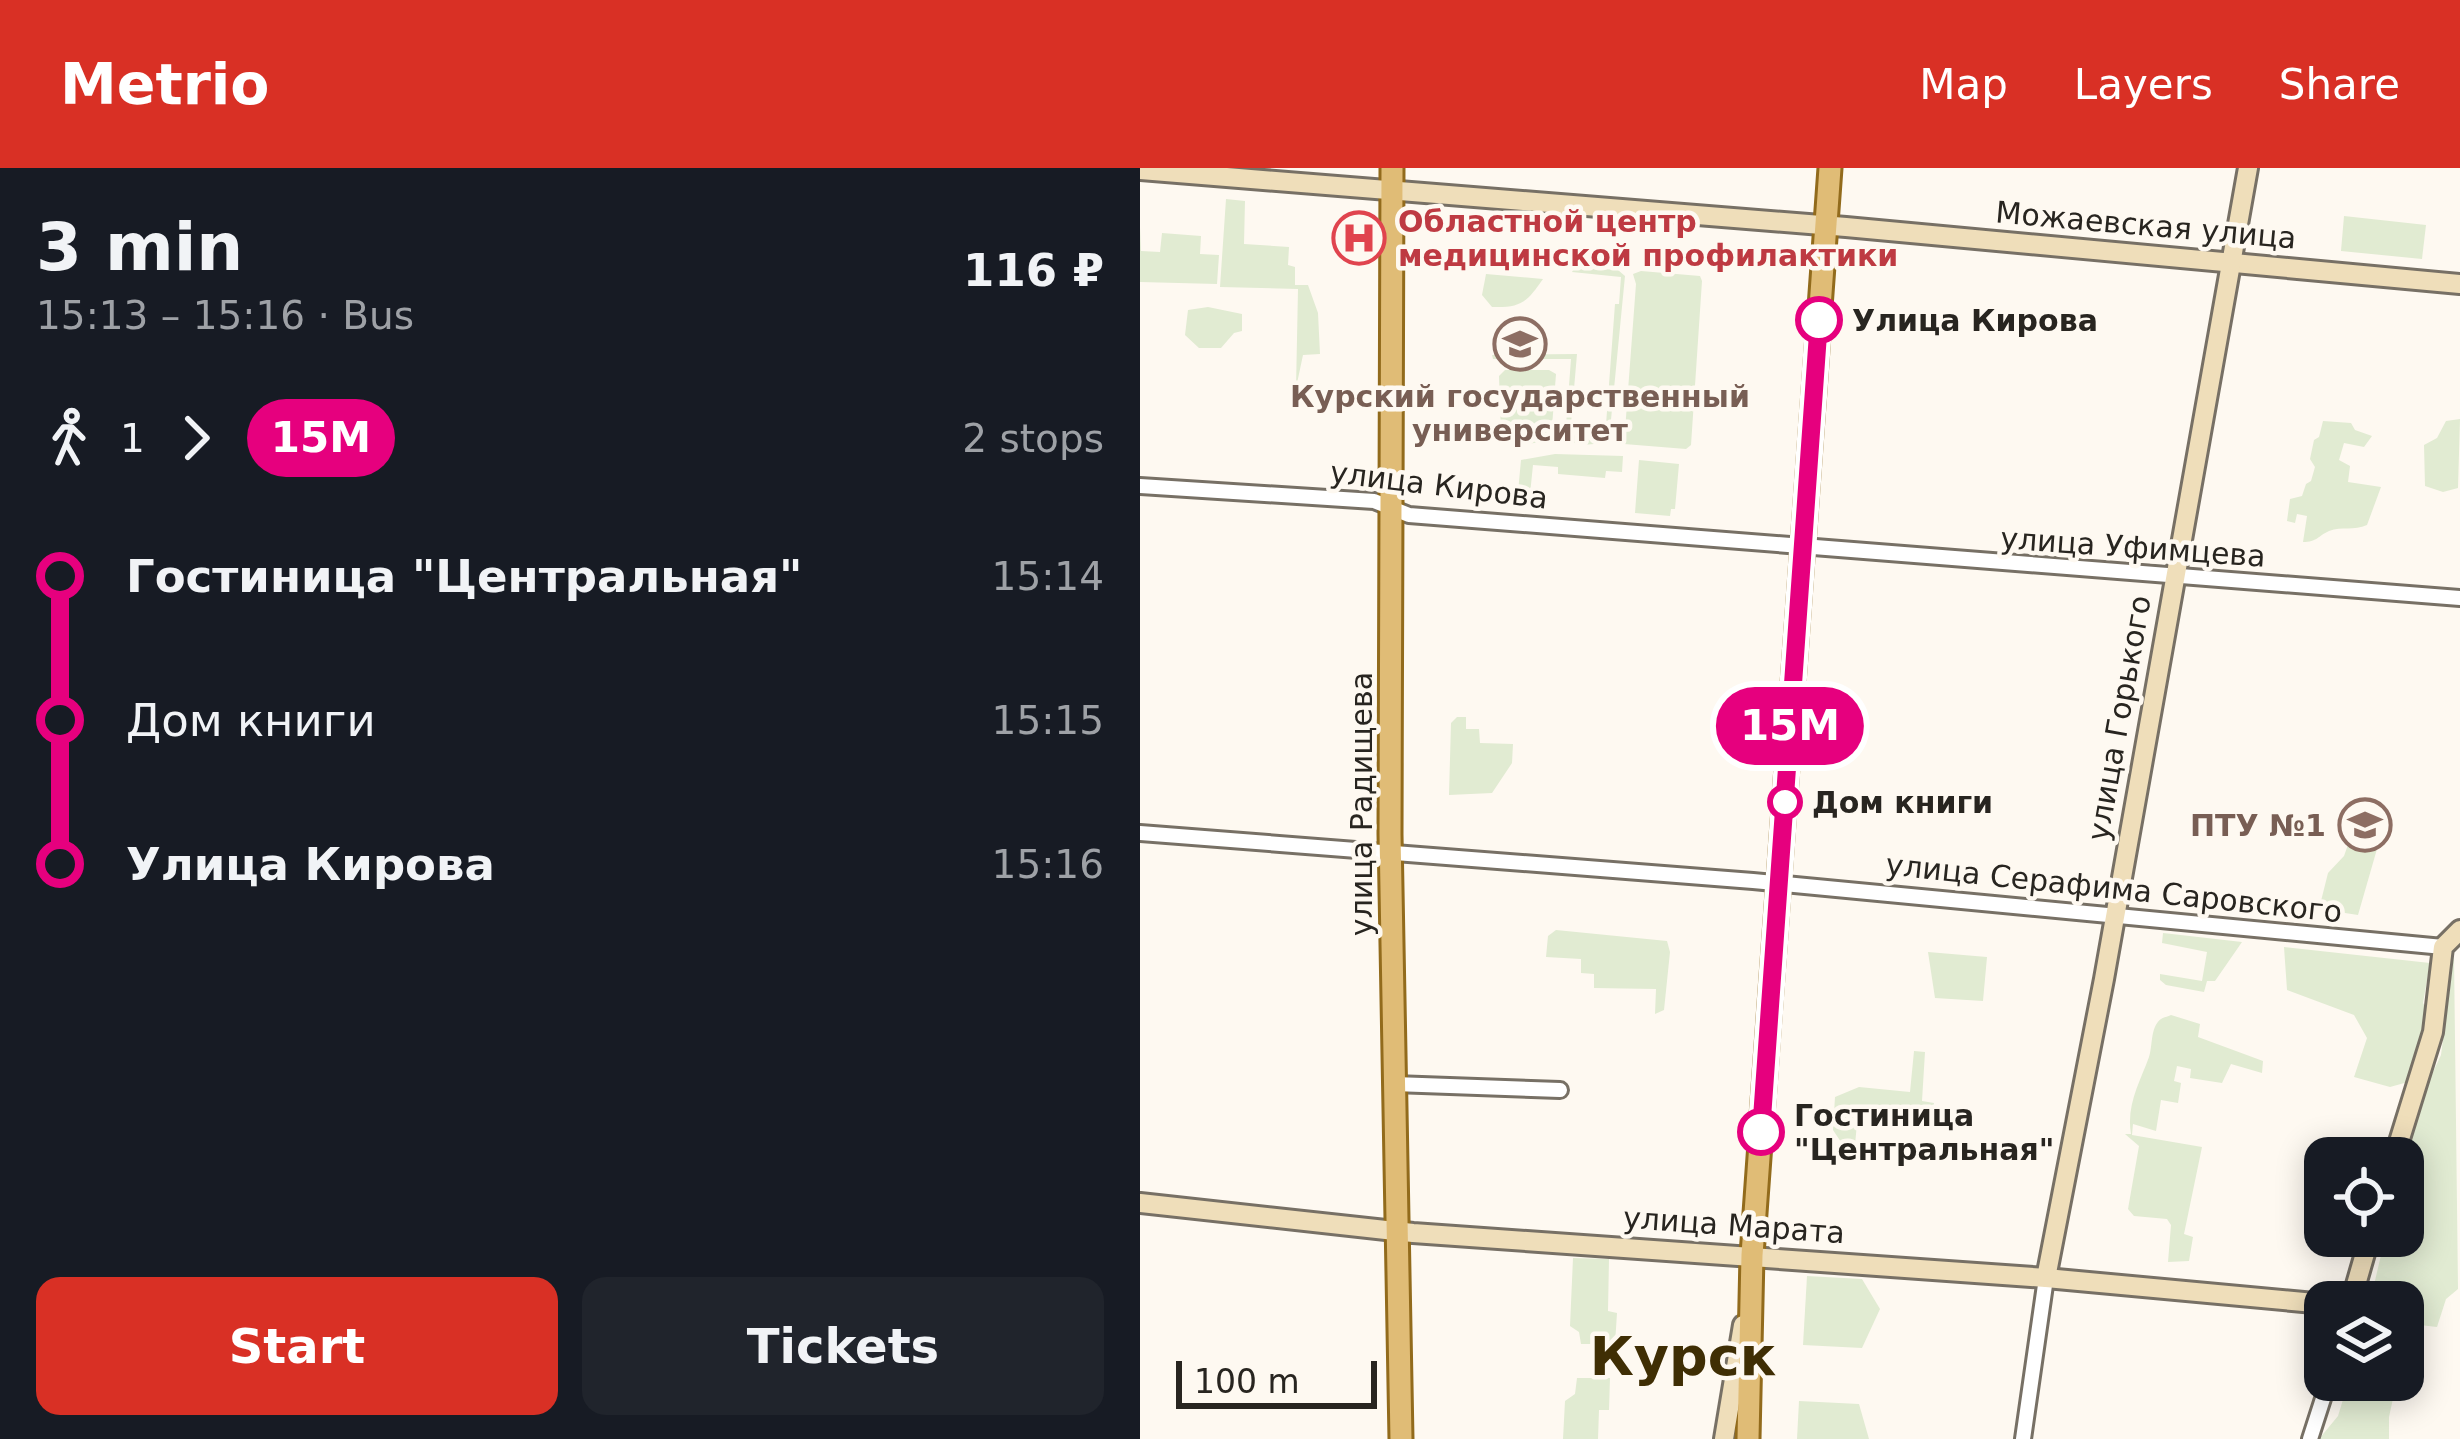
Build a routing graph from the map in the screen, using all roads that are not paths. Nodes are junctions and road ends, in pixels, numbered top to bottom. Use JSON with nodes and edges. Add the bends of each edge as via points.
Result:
{"nodes":[{"id":1,"x":1830,"y":168,"type":"edge"},
{"id":2,"x":2248,"y":168,"type":"edge"},
{"id":3,"x":1140,"y":170,"type":"edge"},
{"id":4,"x":1392,"y":179,"type":"edge"},
{"id":5,"x":1826,"y":226,"type":"junction"},
{"id":6,"x":2229,"y":263,"type":"junction"},
{"id":7,"x":2460,"y":284,"type":"edge"},
{"id":8,"x":1140,"y":486,"type":"edge"},
{"id":9,"x":1389,"y":508,"type":"junction"},
{"id":10,"x":1802,"y":548,"type":"junction"},
{"id":11,"x":2174,"y":578,"type":"junction"},
{"id":12,"x":2460,"y":598,"type":"edge"},
{"id":13,"x":1140,"y":833,"type":"edge"},
{"id":14,"x":1391,"y":852,"type":"junction"},
{"id":15,"x":1779,"y":884,"type":"junction"},
{"id":16,"x":2116,"y":913,"type":"junction"},
{"id":17,"x":2460,"y":930,"type":"edge"},
{"id":18,"x":2443,"y":946,"type":"junction"},
{"id":19,"x":1394,"y":1084,"type":"junction"},
{"id":20,"x":1560,"y":1090,"type":"dead end"},
{"id":21,"x":2400,"y":1137,"type":"edge"},
{"id":22,"x":1140,"y":1203,"type":"edge"},
{"id":23,"x":1396,"y":1232,"type":"junction"},
{"id":24,"x":1751,"y":1255,"type":"junction"},
{"id":25,"x":2046,"y":1278,"type":"junction"},
{"id":26,"x":2304,"y":1302,"type":"edge"},
{"id":27,"x":2322,"y":1401,"type":"edge"},
{"id":28,"x":1401,"y":1439,"type":"edge"},
{"id":29,"x":1724,"y":1439,"type":"edge"},
{"id":30,"x":1748,"y":1439,"type":"edge"},
{"id":31,"x":2023,"y":1439,"type":"edge"},
{"id":32,"x":2310,"y":1439,"type":"edge"}],
"edges":[{"from":1,"to":5,"type":"main road"},
{"from":2,"to":6,"type":"street","name":"улица Горького"},
{"from":3,"to":4,"type":"street","name":"Можаевская улица"},
{"from":4,"to":5,"type":"street","name":"Можаевская улица"},
{"from":4,"to":9,"type":"main road","name":"улица Радищева"},
{"from":5,"to":6,"type":"street","name":"Можаевская улица"},
{"from":5,"to":10,"type":"main road"},
{"from":6,"to":7,"type":"street","name":"Можаевская улица"},
{"from":6,"to":11,"type":"street","name":"улица Горького"},
{"from":8,"to":9,"type":"street","name":"улица Кирова"},
{"from":9,"to":10,"type":"street","name":"улица Кирова"},
{"from":9,"to":14,"type":"main road","name":"улица Радищева"},
{"from":10,"to":11,"type":"street","name":"улица Уфимцева"},
{"from":10,"to":15,"type":"main road"},
{"from":11,"to":12,"type":"street","name":"улица Уфимцева"},
{"from":11,"to":16,"type":"street","name":"улица Горького"},
{"from":13,"to":14,"type":"street","name":"улица Серафима Саровского"},
{"from":14,"to":15,"type":"street","name":"улица Серафима Саровского"},
{"from":14,"to":19,"type":"main road","name":"улица Радищева"},
{"from":15,"to":16,"type":"street","name":"улица Серафима Саровского"},
{"from":15,"to":24,"type":"main road"},
{"from":16,"to":18,"type":"street","name":"улица Серафима Саровского"},
{"from":16,"to":25,"type":"street","name":"улица Горького"},
{"from":17,"to":18,"type":"street"},
{"from":18,"to":21,"type":"street","via":[[2433,1032]]},
{"from":19,"to":20,"type":"street"},
{"from":19,"to":23,"type":"main road","name":"улица Радищева"},
{"from":22,"to":23,"type":"street","name":"улица Марата"},
{"from":23,"to":24,"type":"street","name":"улица Марата"},
{"from":23,"to":28,"type":"main road","name":"улица Радищева"},
{"from":24,"to":25,"type":"street","name":"улица Марата"},
{"from":24,"to":29,"type":"street"},
{"from":24,"to":30,"type":"main road"},
{"from":25,"to":26,"type":"street","name":"улица Марата"},
{"from":25,"to":31,"type":"street"},
{"from":27,"to":32,"type":"street"}]}
